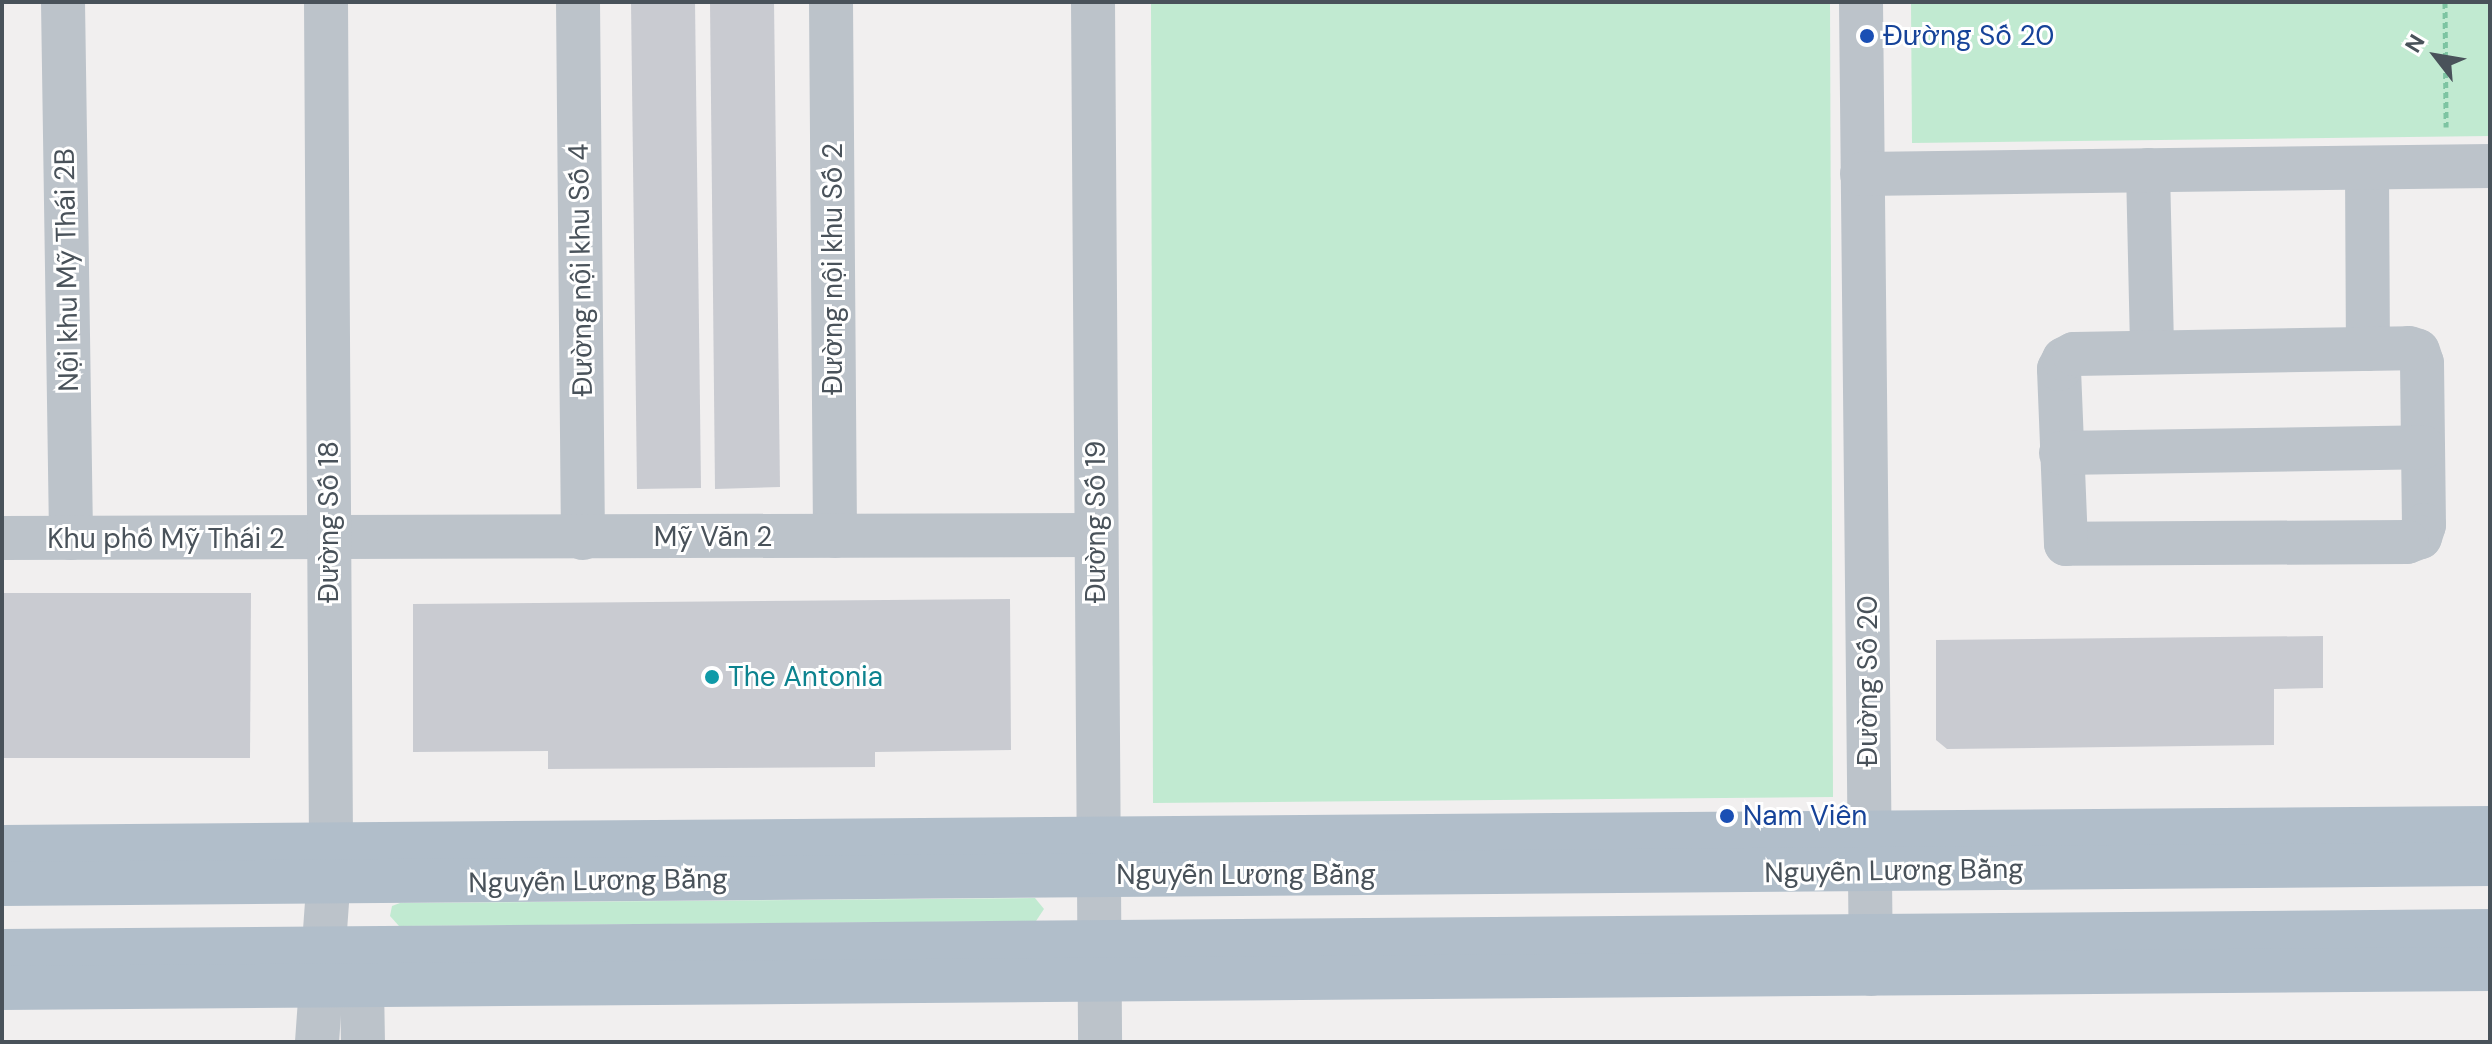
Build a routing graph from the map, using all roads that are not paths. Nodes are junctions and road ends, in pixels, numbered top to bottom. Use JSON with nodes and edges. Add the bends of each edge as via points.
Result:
{"nodes":[{"id":1,"x":63,"y":2,"type":"edge"},
{"id":2,"x":326,"y":2,"type":"edge"},
{"id":3,"x":578,"y":2,"type":"edge"},
{"id":4,"x":831,"y":2,"type":"edge"},
{"id":5,"x":1093,"y":2,"type":"edge"},
{"id":6,"x":1861,"y":2,"type":"edge"},
{"id":7,"x":2490,"y":166,"type":"edge"},
{"id":8,"x":2367,"y":168,"type":"junction"},
{"id":9,"x":2148,"y":170,"type":"junction"},
{"id":10,"x":1862,"y":174,"type":"junction"},
{"id":11,"x":2368,"y":349,"type":"junction"},
{"id":12,"x":2152,"y":352,"type":"junction"},
{"id":13,"x":2423,"y":447,"type":"junction"},
{"id":14,"x":2061,"y":453,"type":"junction"},
{"id":15,"x":1096,"y":535,"type":"junction"},
{"id":16,"x":835,"y":536,"type":"junction"},
{"id":17,"x":2,"y":538,"type":"edge"},
{"id":18,"x":71,"y":538,"type":"junction"},
{"id":19,"x":583,"y":538,"type":"junction"},
{"id":20,"x":329,"y":539,"type":"junction"},
{"id":21,"x":2490,"y":828,"type":"edge"},
{"id":22,"x":2,"y":847,"type":"edge"},
{"id":23,"x":1869,"y":852,"type":"junction"},
{"id":24,"x":1099,"y":856,"type":"junction"},
{"id":25,"x":329,"y":864,"type":"junction"},
{"id":26,"x":2490,"y":864,"type":"edge"},
{"id":27,"x":2,"y":884,"type":"edge"},
{"id":28,"x":2490,"y":931,"type":"edge"},
{"id":29,"x":2,"y":951,"type":"edge"},
{"id":30,"x":1870,"y":955,"type":"junction"},
{"id":31,"x":1100,"y":960,"type":"junction"},
{"id":32,"x":2490,"y":969,"type":"edge"},
{"id":33,"x":336,"y":973,"type":"junction"},
{"id":34,"x":2,"y":988,"type":"edge"},
{"id":35,"x":317,"y":1042,"type":"edge"},
{"id":36,"x":363,"y":1042,"type":"edge"},
{"id":37,"x":1100,"y":1042,"type":"edge"}],
"edges":[{"from":1,"to":18,"type":"street","name":"Nội khu Mỹ Thái 2B"},
{"from":2,"to":20,"type":"street","name":"Đường Số 18"},
{"from":3,"to":19,"type":"street","name":"Đường nội khu Số 4"},
{"from":4,"to":16,"type":"street","name":"Đường nội khu Số 2"},
{"from":5,"to":15,"type":"street","name":"Đường Số 19"},
{"from":6,"to":10,"type":"street","name":"Đường Số 20"},
{"from":7,"to":8,"type":"street"},
{"from":8,"to":9,"type":"street"},
{"from":8,"to":11,"type":"street"},
{"from":9,"to":10,"type":"street"},
{"from":9,"to":12,"type":"street"},
{"from":10,"to":23,"type":"street","name":"Đường Số 20"},
{"from":11,"to":12,"type":"street"},
{"from":11,"to":13,"type":"street","via":[[2418,351]]},
{"from":12,"to":14,"type":"street","via":[[2074,354],[2064,359],[2059,369]]},
{"from":13,"to":14,"type":"street"},
{"from":13,"to":14,"type":"street","via":[[2420,537],[2407,542],[2202,546],[2066,544]]},
{"from":15,"to":16,"type":"street","name":"Mỹ Văn 2"},
{"from":15,"to":24,"type":"street","name":"Đường Số 19"},
{"from":16,"to":19,"type":"street","name":"Mỹ Văn 2"},
{"from":17,"to":18,"type":"street","name":"Khu phố Mỹ Thái 2"},
{"from":18,"to":20,"type":"street","name":"Khu phố Mỹ Thái 2"},
{"from":19,"to":20,"type":"street","name":"Mỹ Văn 2"},
{"from":20,"to":25,"type":"street","name":"Đường Số 18"},
{"from":21,"to":23,"type":"main road","name":"Nguyễn Lương Bằng"},
{"from":22,"to":25,"type":"main road","name":"Nguyễn Lương Bằng"},
{"from":23,"to":24,"type":"main road","name":"Nguyễn Lương Bằng"},
{"from":23,"to":26,"type":"main road","name":"Nguyễn Lương Bằng"},
{"from":23,"to":30,"type":"street","name":"Đường Số 20"},
{"from":24,"to":25,"type":"main road","name":"Nguyễn Lương Bằng"},
{"from":24,"to":31,"type":"street","name":"Đường Số 19"},
{"from":25,"to":27,"type":"main road","name":"Nguyễn Lương Bằng"},
{"from":25,"to":33,"type":"street","name":"Đường Số 18"},
{"from":28,"to":30,"type":"main road"},
{"from":29,"to":33,"type":"main road"},
{"from":30,"to":31,"type":"main road"},
{"from":30,"to":32,"type":"main road"},
{"from":31,"to":33,"type":"main road"},
{"from":31,"to":37,"type":"street","name":"Đường Số 19"},
{"from":33,"to":34,"type":"main road"},
{"from":33,"to":35,"type":"street","name":"Đường Số 18"},
{"from":33,"to":36,"type":"street"}]}
